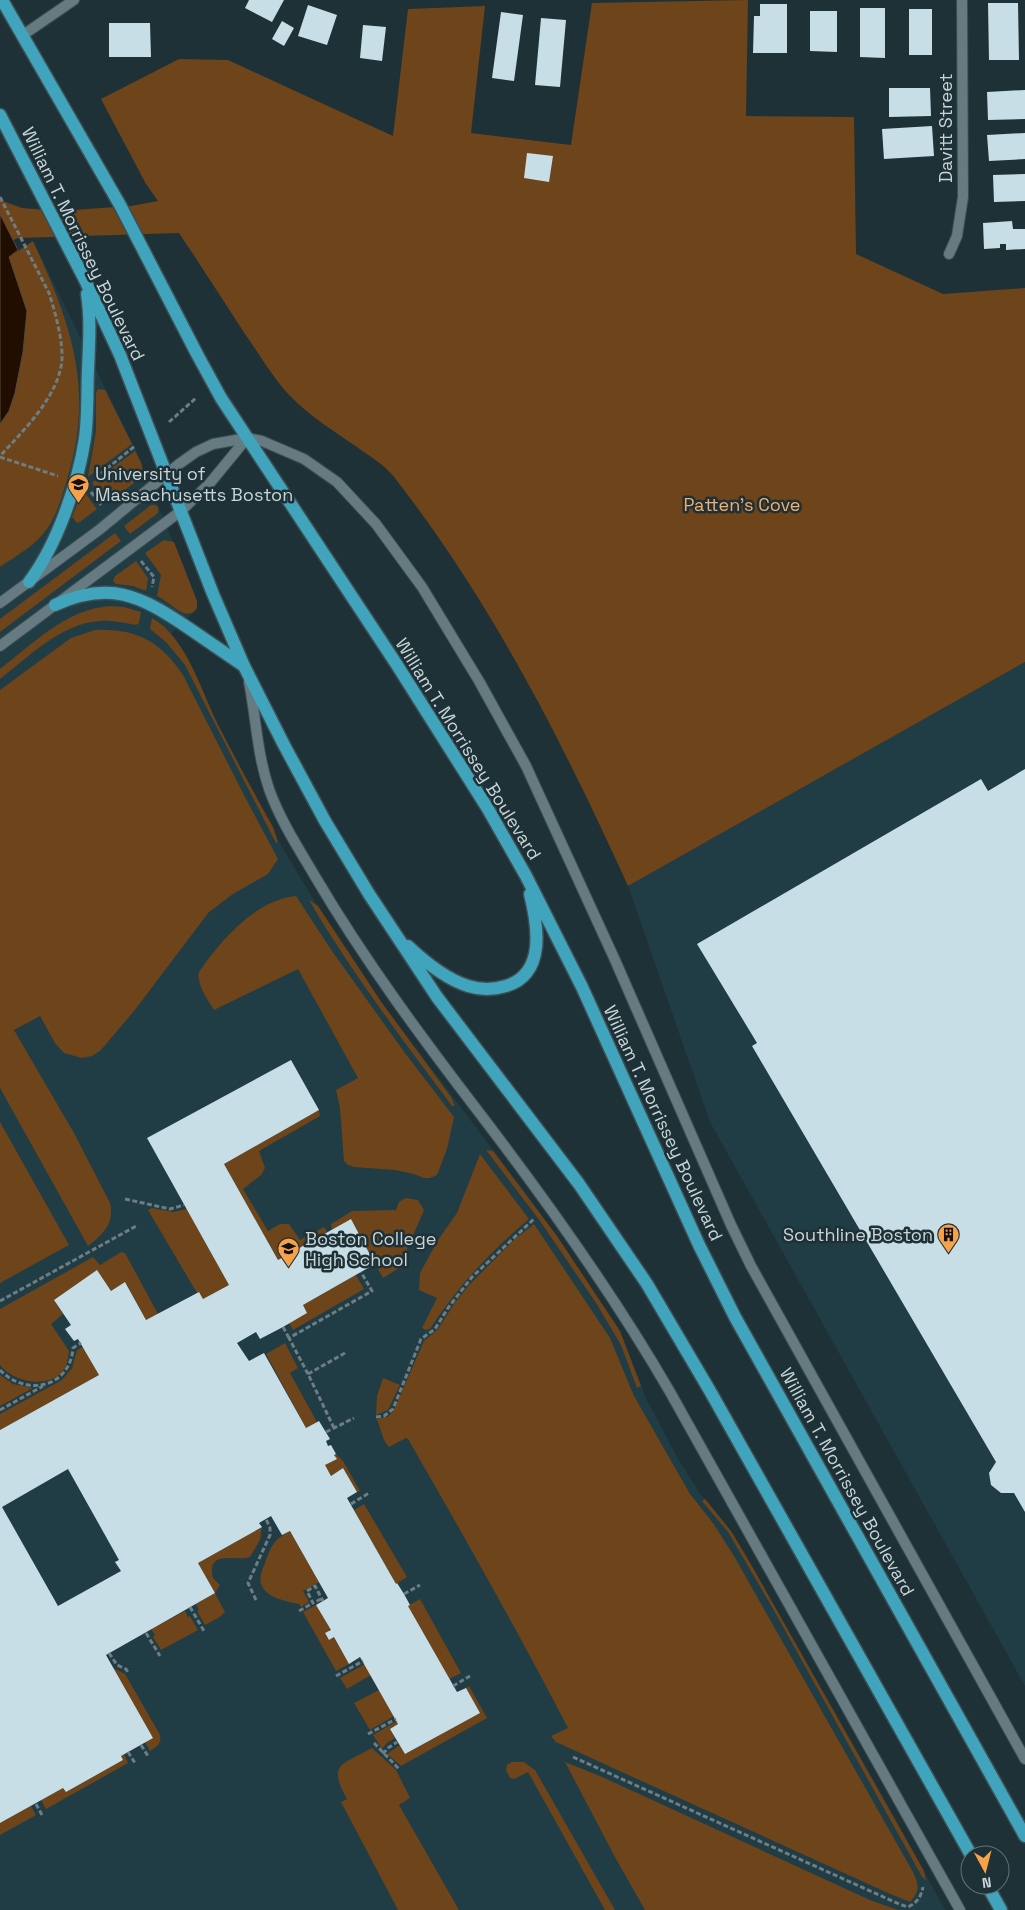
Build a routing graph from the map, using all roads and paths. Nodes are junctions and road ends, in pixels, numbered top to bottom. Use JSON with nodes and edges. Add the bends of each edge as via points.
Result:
{"nodes":[{"id":1,"x":2,"y":0,"type":"edge"},
{"id":2,"x":74,"y":0,"type":"edge"},
{"id":3,"x":962,"y":0,"type":"edge"},
{"id":4,"x":23,"y":35,"type":"junction"},
{"id":5,"x":0,"y":115,"type":"edge"},
{"id":6,"x":0,"y":197,"type":"edge"},
{"id":7,"x":949,"y":254,"type":"dead end"},
{"id":8,"x":85,"y":280,"type":"junction"},
{"id":9,"x":196,"y":398,"type":"dead end"},
{"id":10,"x":168,"y":422,"type":"dead end"},
{"id":11,"x":247,"y":438,"type":"junction"},
{"id":12,"x":135,"y":446,"type":"dead end"},
{"id":13,"x":0,"y":457,"type":"edge"},
{"id":14,"x":166,"y":474,"type":"junction"},
{"id":15,"x":64,"y":478,"type":"dead end"},
{"id":16,"x":93,"y":479,"type":"dead end"},
{"id":17,"x":86,"y":485,"type":"dead end"},
{"id":18,"x":101,"y":505,"type":"dead end"},
{"id":19,"x":181,"y":511,"type":"junction"},
{"id":20,"x":140,"y":558,"type":"dead end"},
{"id":21,"x":29,"y":582,"type":"junction"},
{"id":22,"x":150,"y":593,"type":"dead end"},
{"id":23,"x":0,"y":603,"type":"edge"},
{"id":24,"x":55,"y":605,"type":"junction"},
{"id":25,"x":0,"y":646,"type":"edge"},
{"id":26,"x":244,"y":666,"type":"junction"},
{"id":27,"x":526,"y":876,"type":"junction"},
{"id":28,"x":390,"y":928,"type":"junction"},
{"id":29,"x":125,"y":1199,"type":"dead end"},
{"id":30,"x":184,"y":1205,"type":"dead end"},
{"id":31,"x":535,"y":1218,"type":"dead end"},
{"id":32,"x":138,"y":1225,"type":"dead end"},
{"id":33,"x":361,"y":1272,"type":"dead end"},
{"id":34,"x":0,"y":1301,"type":"edge"},
{"id":35,"x":283,"y":1327,"type":"dead end"},
{"id":36,"x":289,"y":1338,"type":"junction"},
{"id":37,"x":81,"y":1343,"type":"dead end"},
{"id":38,"x":345,"y":1353,"type":"dead end"},
{"id":39,"x":0,"y":1370,"type":"edge"},
{"id":40,"x":308,"y":1374,"type":"junction"},
{"id":41,"x":47,"y":1384,"type":"junction"},
{"id":42,"x":0,"y":1410,"type":"edge"},
{"id":43,"x":376,"y":1417,"type":"dead end"},
{"id":44,"x":354,"y":1418,"type":"dead end"},
{"id":45,"x":334,"y":1428,"type":"junction"},
{"id":46,"x":326,"y":1432,"type":"dead end"},
{"id":47,"x":369,"y":1493,"type":"dead end"},
{"id":48,"x":351,"y":1504,"type":"dead end"},
{"id":49,"x":266,"y":1519,"type":"dead end"},
{"id":50,"x":420,"y":1585,"type":"dead end"},
{"id":51,"x":404,"y":1594,"type":"dead end"},
{"id":52,"x":256,"y":1600,"type":"dead end"},
{"id":53,"x":313,"y":1603,"type":"junction"},
{"id":54,"x":190,"y":1607,"type":"dead end"},
{"id":55,"x":299,"y":1611,"type":"dead end"},
{"id":56,"x":204,"y":1631,"type":"dead end"},
{"id":57,"x":146,"y":1633,"type":"dead end"},
{"id":58,"x":110,"y":1653,"type":"dead end"},
{"id":59,"x":160,"y":1656,"type":"dead end"},
{"id":60,"x":363,"y":1661,"type":"dead end"},
{"id":61,"x":129,"y":1674,"type":"dead end"},
{"id":62,"x":336,"y":1676,"type":"dead end"},
{"id":63,"x":470,"y":1676,"type":"dead end"},
{"id":64,"x":453,"y":1686,"type":"dead end"},
{"id":65,"x":396,"y":1719,"type":"dead end"},
{"id":66,"x":368,"y":1734,"type":"dead end"},
{"id":67,"x":397,"y":1742,"type":"dead end"},
{"id":68,"x":374,"y":1743,"type":"dead end"},
{"id":69,"x":141,"y":1745,"type":"dead end"},
{"id":70,"x":128,"y":1752,"type":"dead end"},
{"id":71,"x":383,"y":1754,"type":"junction"},
{"id":72,"x":148,"y":1756,"type":"dead end"},
{"id":73,"x":573,"y":1757,"type":"dead end"},
{"id":74,"x":1025,"y":1759,"type":"edge"},
{"id":75,"x":135,"y":1763,"type":"dead end"},
{"id":76,"x":400,"y":1770,"type":"dead end"},
{"id":77,"x":36,"y":1804,"type":"dead end"},
{"id":78,"x":42,"y":1815,"type":"dead end"},
{"id":79,"x":1025,"y":1836,"type":"edge"},
{"id":80,"x":964,"y":1845,"type":"edge"},
{"id":81,"x":923,"y":1887,"type":"dead end"},
{"id":82,"x":993,"y":1895,"type":"edge"},
{"id":83,"x":960,"y":1910,"type":"edge"},
{"id":84,"x":1001,"y":1910,"type":"edge"}],
"edges":[{"from":1,"to":4,"type":"main road","name":"William T. Morrissey Boulevard"},
{"from":2,"to":4,"type":"street"},
{"from":3,"to":7,"type":"street","name":"Davitt Street","via":[[963,197],[957,236]]},
{"from":4,"to":11,"type":"main road","name":"William T. Morrissey Boulevard","via":[[120,204],[208,376]]},
{"from":5,"to":8,"type":"main road","name":"William T. Morrissey Boulevard"},
{"from":6,"to":13,"type":"path","via":[[49,293],[62,352],[53,388],[42,407]]},
{"from":8,"to":14,"type":"main road","name":"William T. Morrissey Boulevard","via":[[120,355]]},
{"from":8,"to":21,"type":"main road","via":[[89,340],[84,438],[67,505],[41,564]]},
{"from":9,"to":10,"type":"path"},
{"from":11,"to":14,"type":"street","via":[[213,444]]},
{"from":11,"to":19,"type":"street","via":[[210,483]]},
{"from":11,"to":27,"type":"main road","name":"William T. Morrissey Boulevard","via":[[463,767]]},
{"from":11,"to":74,"type":"street","name":"William T. Morrissey Boulevard","via":[[276,445],[304,458],[354,499],[405,562],[479,681],[546,806],[745,1254]]},
{"from":12,"to":16,"type":"path"},
{"from":13,"to":15,"type":"path"},
{"from":14,"to":19,"type":"main road","name":"William T. Morrissey Boulevard"},
{"from":14,"to":21,"type":"street","via":[[112,520]]},
{"from":17,"to":18,"type":"path"},
{"from":19,"to":24,"type":"street"},
{"from":19,"to":26,"type":"main road","name":"William T. Morrissey Boulevard"},
{"from":20,"to":22,"type":"path","via":[[154,577]]},
{"from":21,"to":23,"type":"street"},
{"from":24,"to":25,"type":"street"},
{"from":24,"to":26,"type":"main road","via":[[72,597],[90,594],[137,598],[160,609]]},
{"from":26,"to":28,"type":"main road","name":"William T. Morrissey Boulevard","via":[[325,821]]},
{"from":26,"to":83,"type":"street","name":"William T. Morrissey Boulevard","via":[[266,781],[303,857],[382,982],[534,1184],[627,1320]]},
{"from":27,"to":28,"type":"main road","via":[[534,913],[536,953],[525,976],[510,985],[492,990],[466,986],[433,967]]},
{"from":27,"to":79,"type":"main road","name":"William T. Morrissey Boulevard","via":[[582,988],[727,1303]]},
{"from":28,"to":80,"type":"main road","name":"William T. Morrissey Boulevard","via":[[454,1020],[585,1192],[647,1284],[710,1390]]},
{"from":29,"to":30,"type":"path","via":[[170,1208]]},
{"from":31,"to":43,"type":"path","via":[[472,1277],[434,1329],[421,1339],[393,1409],[384,1416]]},
{"from":32,"to":34,"type":"path"},
{"from":33,"to":36,"type":"path","via":[[372,1292]]},
{"from":35,"to":36,"type":"path"},
{"from":36,"to":40,"type":"path"},
{"from":37,"to":41,"type":"path","via":[[74,1348],[72,1360],[58,1380]]},
{"from":38,"to":40,"type":"path"},
{"from":39,"to":41,"type":"path","via":[[22,1383]]},
{"from":40,"to":45,"type":"path"},
{"from":41,"to":42,"type":"path"},
{"from":44,"to":45,"type":"path"},
{"from":45,"to":46,"type":"path"},
{"from":47,"to":48,"type":"path"},
{"from":49,"to":52,"type":"path","via":[[270,1535],[248,1583]]},
{"from":50,"to":51,"type":"path"},
{"from":53,"to":53,"type":"path","via":[[306,1591],[315,1586],[322,1600]]},
{"from":53,"to":55,"type":"path"},
{"from":54,"to":56,"type":"path"},
{"from":57,"to":59,"type":"path"},
{"from":58,"to":61,"type":"path","via":[[117,1665]]},
{"from":60,"to":62,"type":"path"},
{"from":63,"to":64,"type":"path"},
{"from":65,"to":66,"type":"path"},
{"from":67,"to":71,"type":"path"},
{"from":68,"to":71,"type":"path"},
{"from":69,"to":72,"type":"path"},
{"from":70,"to":75,"type":"path"},
{"from":71,"to":76,"type":"path"},
{"from":73,"to":81,"type":"path","via":[[899,1904],[908,1907],[914,1904]]},
{"from":77,"to":78,"type":"path"},
{"from":82,"to":84,"type":"main road"}]}
